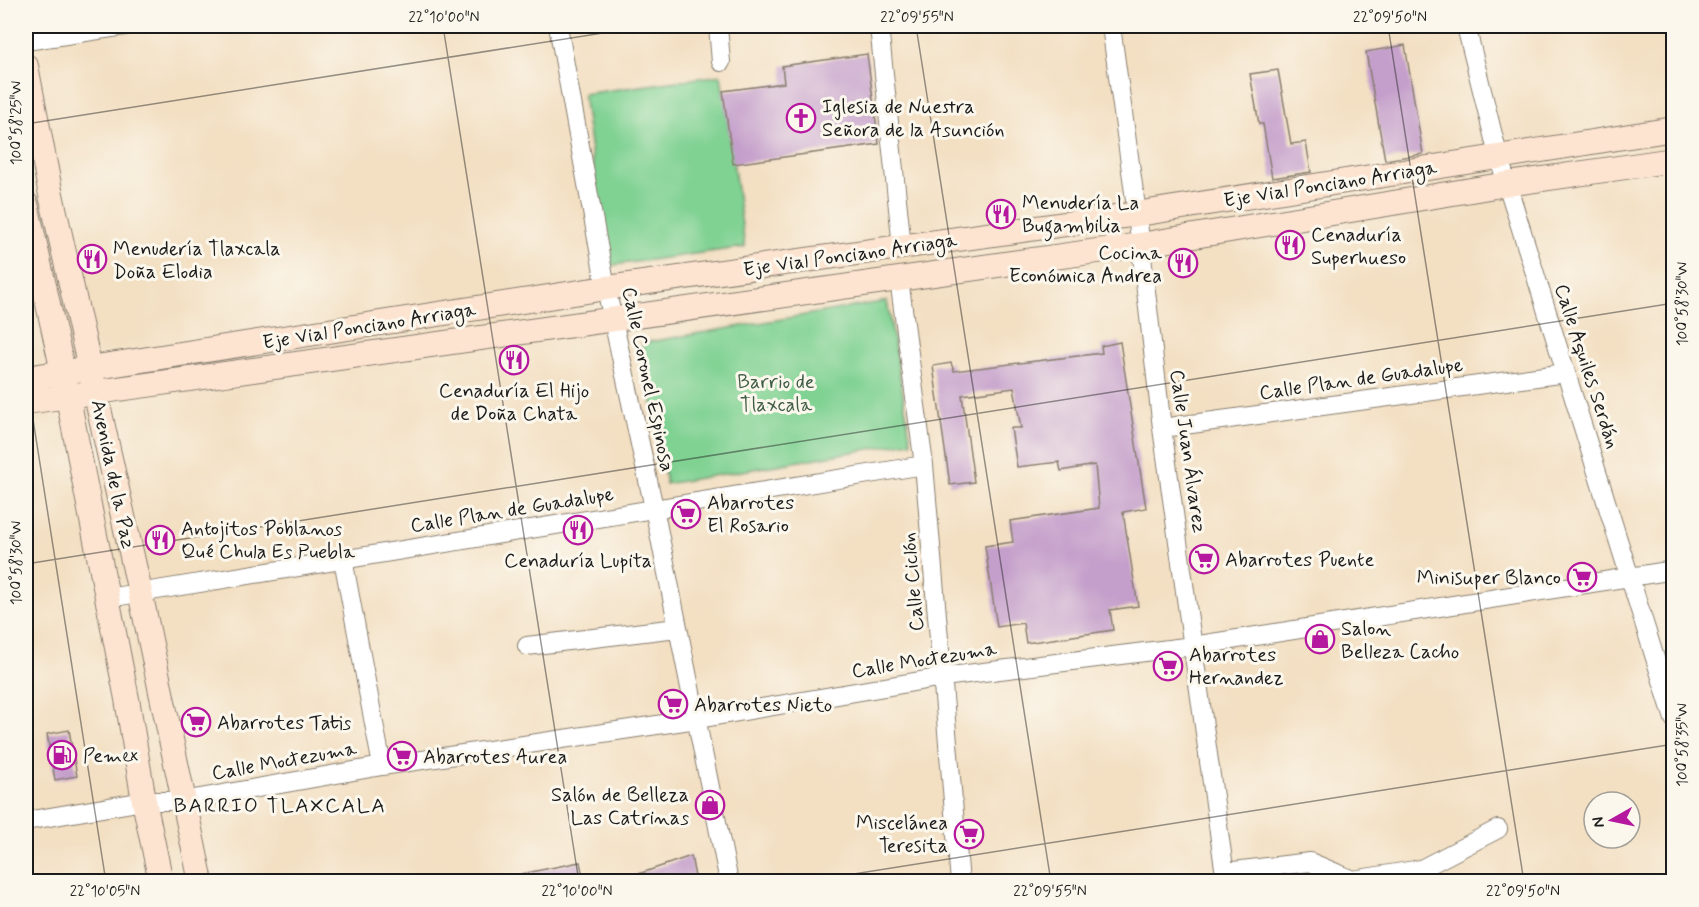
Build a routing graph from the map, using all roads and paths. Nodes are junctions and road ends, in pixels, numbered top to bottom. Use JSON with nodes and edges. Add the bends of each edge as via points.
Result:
{"nodes":[{"id":1,"x":125,"y":26,"type":"edge"},
{"id":2,"x":558,"y":26,"type":"edge"},
{"id":3,"x":718,"y":26,"type":"edge"},
{"id":4,"x":879,"y":26,"type":"edge"},
{"id":5,"x":1111,"y":26,"type":"edge"},
{"id":6,"x":1466,"y":26,"type":"edge"},
{"id":7,"x":26,"y":41,"type":"edge"},
{"id":8,"x":721,"y":62,"type":"dead end"},
{"id":9,"x":26,"y":66,"type":"edge"},
{"id":10,"x":1674,"y":129,"type":"edge"},
{"id":11,"x":1498,"y":155,"type":"junction"},
{"id":12,"x":1674,"y":160,"type":"edge"},
{"id":13,"x":1507,"y":184,"type":"junction"},
{"id":14,"x":26,"y":204,"type":"edge"},
{"id":15,"x":1137,"y":214,"type":"junction"},
{"id":16,"x":1140,"y":245,"type":"junction"},
{"id":17,"x":902,"y":247,"type":"junction"},
{"id":18,"x":899,"y":279,"type":"junction"},
{"id":19,"x":606,"y":288,"type":"junction"},
{"id":20,"x":613,"y":320,"type":"junction"},
{"id":21,"x":90,"y":368,"type":"junction"},
{"id":22,"x":63,"y":372,"type":"junction"},
{"id":23,"x":1566,"y":373,"type":"junction"},
{"id":24,"x":26,"y":378,"type":"edge"},
{"id":25,"x":96,"y":393,"type":"junction"},
{"id":26,"x":68,"y":397,"type":"junction"},
{"id":27,"x":26,"y":402,"type":"edge"},
{"id":28,"x":1162,"y":428,"type":"junction"},
{"id":29,"x":924,"y":465,"type":"junction"},
{"id":30,"x":654,"y":508,"type":"junction"},
{"id":31,"x":343,"y":559,"type":"junction"},
{"id":32,"x":1674,"y":570,"type":"edge"},
{"id":33,"x":1630,"y":576,"type":"junction"},
{"id":34,"x":140,"y":592,"type":"junction"},
{"id":35,"x":108,"y":598,"type":"junction"},
{"id":36,"x":678,"y":628,"type":"junction"},
{"id":37,"x":527,"y":646,"type":"dead end"},
{"id":38,"x":1193,"y":646,"type":"junction"},
{"id":39,"x":943,"y":677,"type":"junction"},
{"id":40,"x":161,"y":692,"type":"junction"},
{"id":41,"x":127,"y":699,"type":"junction"},
{"id":42,"x":1674,"y":718,"type":"edge"},
{"id":43,"x":697,"y":719,"type":"junction"},
{"id":44,"x":382,"y":766,"type":"junction"},
{"id":45,"x":144,"y":801,"type":"junction"},
{"id":46,"x":183,"y":801,"type":"junction"},
{"id":47,"x":26,"y":821,"type":"edge"},
{"id":48,"x":1498,"y":829,"type":"dead end"},
{"id":49,"x":1226,"y":877,"type":"edge"},
{"id":50,"x":161,"y":882,"type":"edge"},
{"id":51,"x":201,"y":882,"type":"edge"},
{"id":52,"x":729,"y":882,"type":"edge"},
{"id":53,"x":960,"y":882,"type":"edge"}],
"edges":[{"from":1,"to":7,"type":"street"},
{"from":2,"to":19,"type":"street","name":"Calle Coronel Espinosa"},
{"from":3,"to":8,"type":"street"},
{"from":4,"to":17,"type":"street"},
{"from":5,"to":15,"type":"street","name":"Calle Juan Álvarez"},
{"from":6,"to":11,"type":"street","name":"Calle Aquiles Serdán"},
{"from":9,"to":21,"type":"main road","name":"Avenida de la Paz"},
{"from":10,"to":11,"type":"main road","name":"Eje Vial Ponciano Arriaga"},
{"from":11,"to":13,"type":"street","name":"Calle Aquiles Serdán"},
{"from":11,"to":15,"type":"main road","name":"Eje Vial Ponciano Arriaga"},
{"from":12,"to":13,"type":"main road","name":"Eje Vial Ponciano Arriaga"},
{"from":13,"to":16,"type":"main road","name":"Eje Vial Ponciano Arriaga"},
{"from":13,"to":23,"type":"street","name":"Calle Aquiles Serdán"},
{"from":14,"to":22,"type":"main road","name":"Avenida de la Paz"},
{"from":15,"to":16,"type":"street","name":"Calle Juan Álvarez"},
{"from":15,"to":17,"type":"main road","name":"Eje Vial Ponciano Arriaga"},
{"from":16,"to":18,"type":"main road","name":"Eje Vial Ponciano Arriaga"},
{"from":16,"to":28,"type":"street","name":"Calle Juan Álvarez"},
{"from":17,"to":19,"type":"main road","name":"Eje Vial Ponciano Arriaga"},
{"from":18,"to":20,"type":"main road","name":"Eje Vial Ponciano Arriaga"},
{"from":18,"to":29,"type":"street","name":"Calle Ciclón"},
{"from":19,"to":20,"type":"street","name":"Calle Coronel Espinosa"},
{"from":19,"to":21,"type":"main road","name":"Eje Vial Ponciano Arriaga"},
{"from":20,"to":25,"type":"main road","name":"Eje Vial Ponciano Arriaga"},
{"from":20,"to":30,"type":"street","name":"Calle Coronel Espinosa"},
{"from":21,"to":22,"type":"main road","name":"Eje Vial Ponciano Arriaga"},
{"from":21,"to":25,"type":"main road","name":"Avenida de la Paz"},
{"from":22,"to":24,"type":"main road","name":"Eje Vial Ponciano Arriaga"},
{"from":22,"to":26,"type":"main road","name":"Avenida de la Paz"},
{"from":23,"to":28,"type":"street","name":"Calle Plan de Guadalupe"},
{"from":23,"to":33,"type":"street","name":"Calle Aquiles Serdán"},
{"from":25,"to":26,"type":"main road","name":"Eje Vial Ponciano Arriaga"},
{"from":25,"to":34,"type":"main road","name":"Avenida de la Paz"},
{"from":26,"to":27,"type":"main road","name":"Eje Vial Ponciano Arriaga"},
{"from":26,"to":35,"type":"main road","name":"Avenida de la Paz"},
{"from":28,"to":38,"type":"street","name":"Calle Juan Álvarez"},
{"from":29,"to":30,"type":"street","name":"Calle Plan de Guadalupe"},
{"from":29,"to":39,"type":"street","name":"Calle Ciclón"},
{"from":30,"to":31,"type":"street","name":"Calle Plan de Guadalupe"},
{"from":30,"to":36,"type":"street","name":"Calle Coronel Espinosa"},
{"from":31,"to":34,"type":"street","name":"Calle Plan de Guadalupe"},
{"from":31,"to":44,"type":"street"},
{"from":32,"to":33,"type":"street","name":"Calle Moctezuma"},
{"from":33,"to":38,"type":"street","name":"Calle Moctezuma"},
{"from":33,"to":42,"type":"street","name":"Calle Aquiles Serdán"},
{"from":34,"to":35,"type":"street","name":"Calle Plan de Guadalupe"},
{"from":34,"to":40,"type":"main road","name":"Avenida de la Paz"},
{"from":35,"to":41,"type":"main road","name":"Avenida de la Paz"},
{"from":36,"to":37,"type":"street"},
{"from":36,"to":43,"type":"street","name":"Calle Coronel Espinosa"},
{"from":38,"to":39,"type":"street","name":"Calle Moctezuma"},
{"from":38,"to":49,"type":"street","name":"Calle Juan Álvarez"},
{"from":39,"to":43,"type":"street","name":"Calle Moctezuma"},
{"from":39,"to":53,"type":"street","name":"Calle Ciclón"},
{"from":40,"to":41,"type":"main road"},
{"from":40,"to":46,"type":"main road","name":"Avenida de la Paz"},
{"from":41,"to":45,"type":"main road","name":"Avenida de la Paz"},
{"from":43,"to":44,"type":"street","name":"Calle Moctezuma"},
{"from":43,"to":52,"type":"street","name":"Calle Coronel Espinosa"},
{"from":44,"to":46,"type":"street","name":"Calle Moctezuma"},
{"from":45,"to":46,"type":"street","name":"Calle Moctezuma"},
{"from":45,"to":47,"type":"street","name":"Calle Moctezuma"},
{"from":45,"to":50,"type":"main road","name":"Avenida de la Paz"},
{"from":46,"to":51,"type":"main road","name":"Avenida de la Paz"},
{"from":48,"to":49,"type":"street","via":[[1421,869],[1353,880],[1310,862]]}]}
